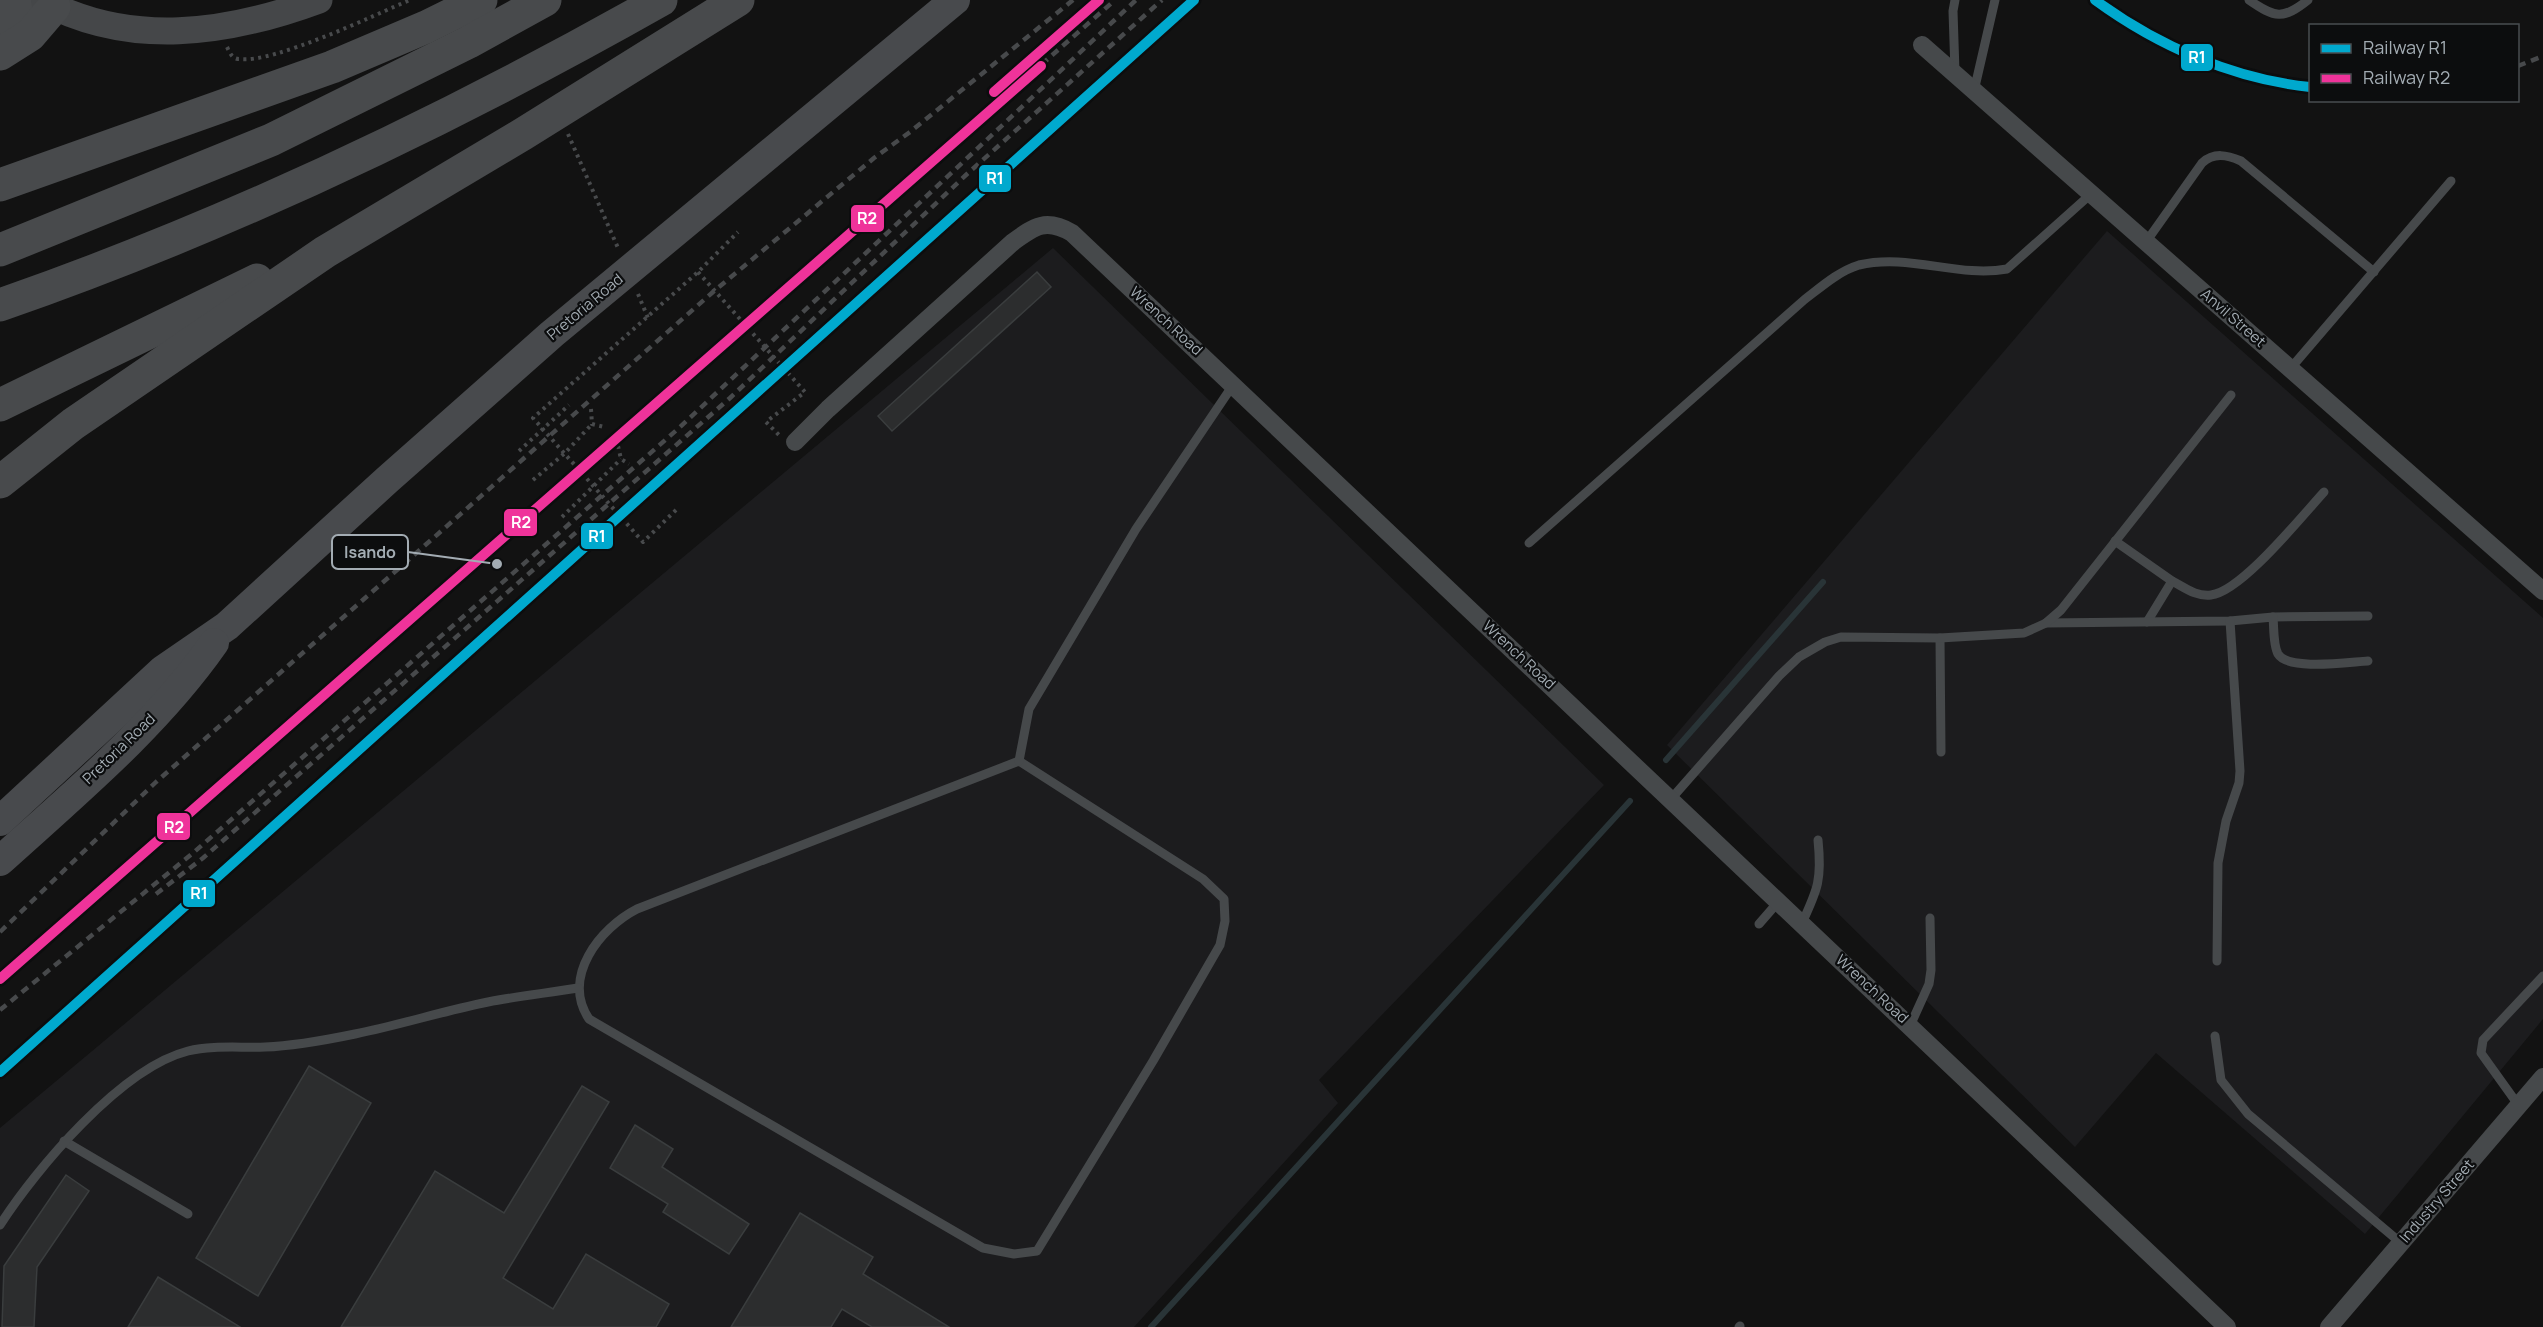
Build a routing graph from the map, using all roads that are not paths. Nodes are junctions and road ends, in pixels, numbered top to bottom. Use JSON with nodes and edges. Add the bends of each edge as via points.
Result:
{"nodes":[{"id":1,"x":14,"y":0,"type":"edge"},
{"id":2,"x":319,"y":0,"type":"edge"},
{"id":3,"x":481,"y":0,"type":"edge"},
{"id":4,"x":545,"y":0,"type":"edge"},
{"id":5,"x":661,"y":0,"type":"edge"},
{"id":6,"x":738,"y":0,"type":"edge"},
{"id":7,"x":955,"y":0,"type":"edge"},
{"id":8,"x":1955,"y":0,"type":"edge"},
{"id":9,"x":1995,"y":0,"type":"edge"},
{"id":10,"x":2249,"y":0,"type":"edge"},
{"id":11,"x":2308,"y":0,"type":"edge"},
{"id":12,"x":59,"y":2,"type":"edge"},
{"id":13,"x":1922,"y":45,"type":"dead end"},
{"id":14,"x":0,"y":53,"type":"edge"},
{"id":15,"x":1955,"y":74,"type":"junction"},
{"id":16,"x":1974,"y":91,"type":"junction"},
{"id":17,"x":2451,"y":181,"type":"dead end"},
{"id":18,"x":0,"y":185,"type":"edge"},
{"id":19,"x":2091,"y":194,"type":"junction"},
{"id":20,"x":2146,"y":242,"type":"junction"},
{"id":21,"x":0,"y":250,"type":"edge"},
{"id":22,"x":325,"y":252,"type":"junction"},
{"id":23,"x":2373,"y":272,"type":"junction"},
{"id":24,"x":0,"y":305,"type":"edge"},
{"id":25,"x":2290,"y":369,"type":"junction"},
{"id":26,"x":1233,"y":385,"type":"junction"},
{"id":27,"x":2231,"y":396,"type":"dead end"},
{"id":28,"x":0,"y":405,"type":"edge"},
{"id":29,"x":795,"y":442,"type":"dead end"},
{"id":30,"x":0,"y":482,"type":"edge"},
{"id":31,"x":2324,"y":492,"type":"dead end"},
{"id":32,"x":2115,"y":541,"type":"junction"},
{"id":33,"x":1529,"y":543,"type":"dead end"},
{"id":34,"x":2172,"y":581,"type":"junction"},
{"id":35,"x":2543,"y":591,"type":"edge"},
{"id":36,"x":2368,"y":616,"type":"dead end"},
{"id":37,"x":2273,"y":617,"type":"junction"},
{"id":38,"x":2230,"y":621,"type":"junction"},
{"id":39,"x":2147,"y":622,"type":"junction"},
{"id":40,"x":2046,"y":623,"type":"junction"},
{"id":41,"x":227,"y":626,"type":"junction"},
{"id":42,"x":1940,"y":638,"type":"junction"},
{"id":43,"x":2368,"y":661,"type":"dead end"},
{"id":44,"x":1941,"y":752,"type":"dead end"},
{"id":45,"x":1019,"y":761,"type":"junction"},
{"id":46,"x":1671,"y":799,"type":"junction"},
{"id":47,"x":0,"y":821,"type":"edge"},
{"id":48,"x":1818,"y":840,"type":"dead end"},
{"id":49,"x":0,"y":861,"type":"edge"},
{"id":50,"x":1779,"y":901,"type":"junction"},
{"id":51,"x":1930,"y":918,"type":"dead end"},
{"id":52,"x":1802,"y":923,"type":"junction"},
{"id":53,"x":1759,"y":924,"type":"dead end"},
{"id":54,"x":2217,"y":961,"type":"dead end"},
{"id":55,"x":2543,"y":976,"type":"edge"},
{"id":56,"x":578,"y":988,"type":"junction"},
{"id":57,"x":1910,"y":1026,"type":"junction"},
{"id":58,"x":2216,"y":1036,"type":"dead end"},
{"id":59,"x":2543,"y":1077,"type":"edge"},
{"id":60,"x":2518,"y":1106,"type":"junction"},
{"id":61,"x":64,"y":1142,"type":"junction"},
{"id":62,"x":188,"y":1214,"type":"dead end"},
{"id":63,"x":0,"y":1225,"type":"edge"},
{"id":64,"x":2401,"y":1243,"type":"junction"},
{"id":65,"x":2328,"y":1326,"type":"edge"},
{"id":66,"x":2227,"y":1327,"type":"edge"}],
"edges":[{"from":1,"to":14,"type":"highway","via":[[18,16]]},
{"from":2,"to":12,"type":"street","via":[[218,28],[142,31],[85,19]]},
{"from":3,"to":18,"type":"highway","via":[[332,67]]},
{"from":4,"to":21,"type":"highway","via":[[271,140]]},
{"from":5,"to":24,"type":"highway","via":[[565,54],[335,169],[188,235]]},
{"from":6,"to":22,"type":"highway"},
{"from":7,"to":41,"type":"main road","name":"Pretoria Road","via":[[552,334]]},
{"from":8,"to":15,"type":"lane"},
{"from":9,"to":16,"type":"lane"},
{"from":10,"to":11,"type":"lane","via":[[2268,14],[2280,16]]},
{"from":12,"to":14,"type":"highway","via":[[30,35]]},
{"from":13,"to":15,"type":"street","name":"Anvil Street"},
{"from":15,"to":16,"type":"street","name":"Anvil Street"},
{"from":16,"to":19,"type":"street","name":"Anvil Street"},
{"from":17,"to":23,"type":"lane"},
{"from":19,"to":20,"type":"street","name":"Anvil Street"},
{"from":19,"to":33,"type":"lane","via":[[2007,269],[1989,272],[1902,261],[1859,266],[1833,278]]},
{"from":20,"to":23,"type":"lane","via":[[2202,164],[2209,157],[2226,155],[2241,161]]},
{"from":20,"to":25,"type":"street","name":"Anvil Street"},
{"from":22,"to":28,"type":"highway","via":[[250,283]]},
{"from":22,"to":30,"type":"highway","via":[[73,424]]},
{"from":23,"to":25,"type":"lane"},
{"from":25,"to":35,"type":"street","name":"Anvil Street"},
{"from":26,"to":29,"type":"street","name":"Wrench Road","via":[[1072,233],[1053,224],[1042,225],[1013,243]]},
{"from":26,"to":45,"type":"lane","via":[[1136,529],[1029,709]]},
{"from":26,"to":46,"type":"street","name":"Wrench Road"},
{"from":27,"to":32,"type":"lane"},
{"from":31,"to":34,"type":"lane","via":[[2261,560],[2230,587],[2204,595]]},
{"from":32,"to":34,"type":"lane"},
{"from":32,"to":40,"type":"lane","via":[[2061,610]]},
{"from":34,"to":39,"type":"lane"},
{"from":36,"to":37,"type":"lane"},
{"from":37,"to":38,"type":"lane"},
{"from":37,"to":43,"type":"lane","via":[[2277,653],[2285,661]]},
{"from":38,"to":39,"type":"lane"},
{"from":38,"to":54,"type":"lane","via":[[2240,771],[2218,862]]},
{"from":39,"to":40,"type":"lane"},
{"from":40,"to":42,"type":"lane","via":[[2024,633]]},
{"from":41,"to":47,"type":"main road","name":"Pretoria Road","via":[[163,670]]},
{"from":41,"to":49,"type":"main road","name":"Pretoria Road","via":[[180,689],[111,760]]},
{"from":42,"to":44,"type":"lane"},
{"from":42,"to":46,"type":"lane","via":[[1841,638],[1824,642],[1799,657],[1779,676]]},
{"from":45,"to":56,"type":"lane","via":[[637,909],[618,919],[589,954]]},
{"from":45,"to":56,"type":"lane","via":[[1203,879],[1224,899],[1225,921],[1220,945],[1037,1251],[1014,1254],[983,1248],[589,1019]]},
{"from":46,"to":50,"type":"street","name":"Wrench Road"},
{"from":48,"to":52,"type":"lane","via":[[1821,869],[1817,891]]},
{"from":50,"to":52,"type":"street","name":"Wrench Road"},
{"from":50,"to":53,"type":"lane"},
{"from":51,"to":57,"type":"lane","via":[[1929,984]]},
{"from":52,"to":57,"type":"street","name":"Wrench Road"},
{"from":55,"to":60,"type":"lane","via":[[2481,1046],[2481,1053]]},
{"from":56,"to":61,"type":"lane","via":[[488,1002],[354,1034],[267,1047],[188,1051],[139,1076]]},
{"from":57,"to":66,"type":"street","name":"Wrench Road"},
{"from":58,"to":64,"type":"lane","via":[[2221,1080],[2248,1114]]},
{"from":59,"to":60,"type":"street","name":"Industry Street"},
{"from":60,"to":64,"type":"street","name":"Industry Street"},
{"from":61,"to":62,"type":"lane"},
{"from":61,"to":63,"type":"lane"},
{"from":64,"to":65,"type":"street","name":"Industry Street"}]}
